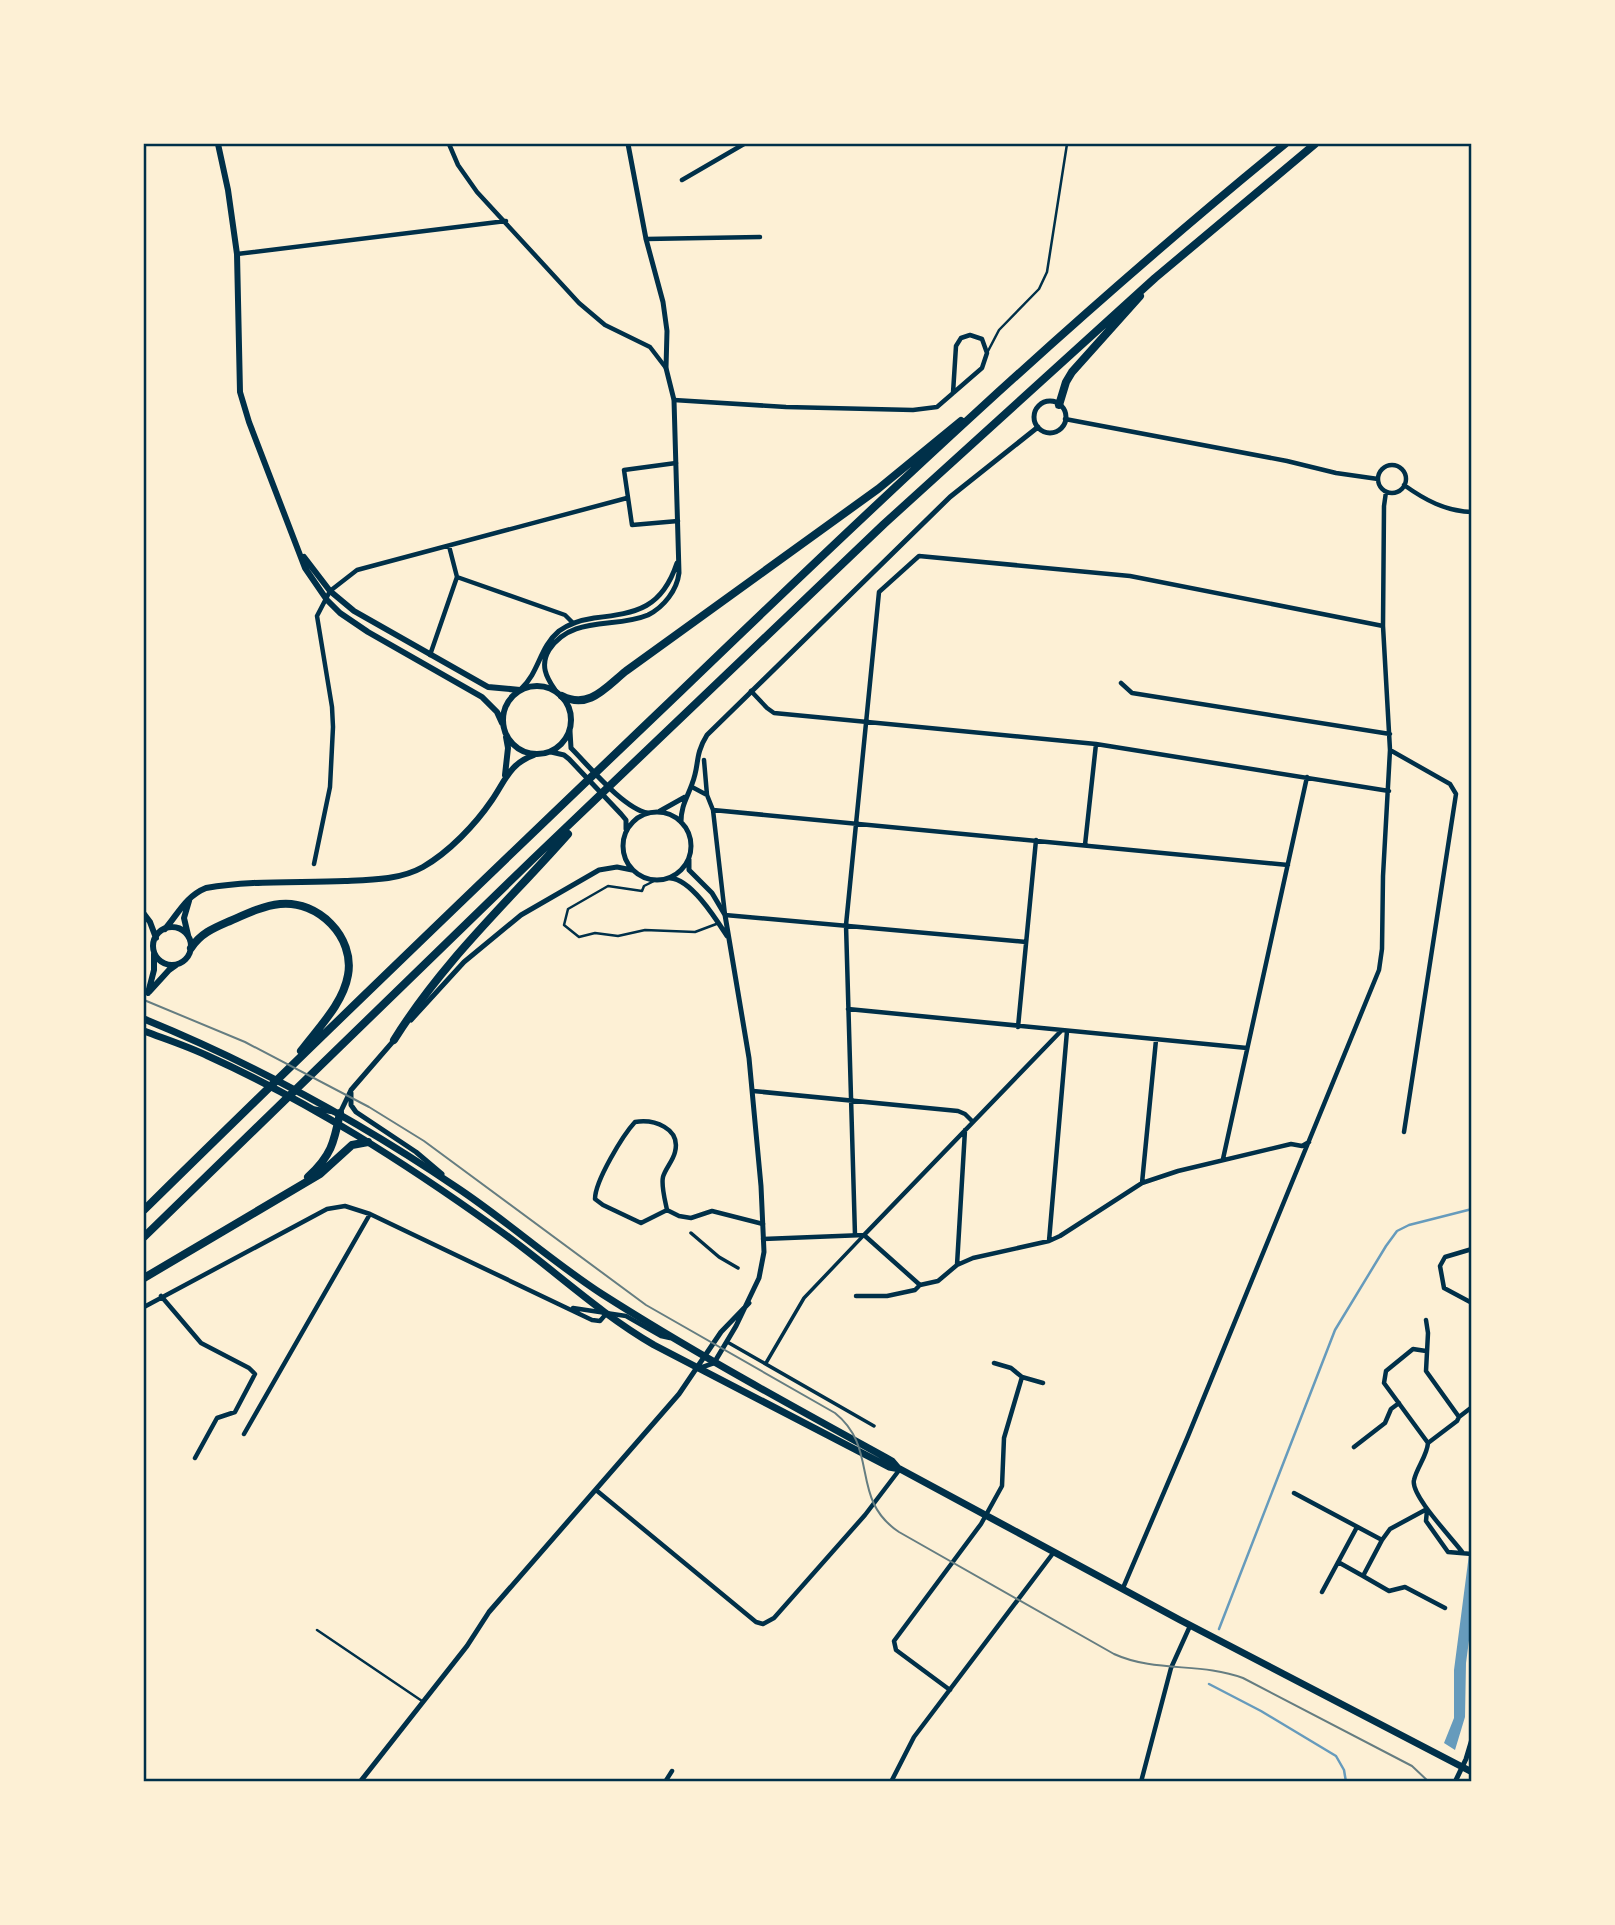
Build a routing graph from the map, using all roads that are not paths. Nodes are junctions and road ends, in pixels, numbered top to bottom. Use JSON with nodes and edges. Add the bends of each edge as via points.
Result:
{"nodes":[{"id":1,"x":218,"y":144,"type":"edge"},
{"id":2,"x":449,"y":144,"type":"edge"},
{"id":3,"x":628,"y":144,"type":"edge"},
{"id":4,"x":744,"y":144,"type":"edge"},
{"id":5,"x":1067,"y":144,"type":"edge"},
{"id":6,"x":1285,"y":144,"type":"edge"},
{"id":7,"x":1315,"y":144,"type":"edge"},
{"id":8,"x":682,"y":180,"type":"dead end"},
{"id":9,"x":506,"y":222,"type":"junction"},
{"id":10,"x":760,"y":237,"type":"dead end"},
{"id":11,"x":646,"y":239,"type":"junction"},
{"id":12,"x":237,"y":254,"type":"junction"},
{"id":13,"x":1155,"y":278,"type":"junction"},
{"id":14,"x":987,"y":353,"type":"junction"},
{"id":15,"x":666,"y":368,"type":"junction"},
{"id":16,"x":1000,"y":392,"type":"junction"},
{"id":17,"x":953,"y":393,"type":"junction"},
{"id":18,"x":674,"y":400,"type":"junction"},
{"id":19,"x":1059,"y":405,"type":"junction"},
{"id":20,"x":1065,"y":419,"type":"junction"},
{"id":21,"x":1038,"y":427,"type":"junction"},
{"id":22,"x":676,"y":463,"type":"junction"},
{"id":23,"x":1378,"y":479,"type":"junction"},
{"id":24,"x":1404,"y":485,"type":"junction"},
{"id":25,"x":1386,"y":492,"type":"junction"},
{"id":26,"x":627,"y":498,"type":"junction"},
{"id":27,"x":1472,"y":512,"type":"edge"},
{"id":28,"x":678,"y":521,"type":"junction"},
{"id":29,"x":449,"y":546,"type":"junction"},
{"id":30,"x":301,"y":552,"type":"junction"},
{"id":31,"x":678,"y":560,"type":"junction"},
{"id":32,"x":457,"y":577,"type":"junction"},
{"id":33,"x":330,"y":590,"type":"junction"},
{"id":34,"x":327,"y":600,"type":"junction"},
{"id":35,"x":573,"y":623,"type":"junction"},
{"id":36,"x":1383,"y":626,"type":"junction"},
{"id":37,"x":430,"y":655,"type":"junction"},
{"id":38,"x":1121,"y":684,"type":"dead end"},
{"id":39,"x":521,"y":690,"type":"junction"},
{"id":40,"x":555,"y":690,"type":"junction"},
{"id":41,"x":751,"y":691,"type":"junction"},
{"id":42,"x":562,"y":696,"type":"junction"},
{"id":43,"x":866,"y":722,"type":"junction"},
{"id":44,"x":502,"y":723,"type":"junction"},
{"id":45,"x":570,"y":731,"type":"junction"},
{"id":46,"x":1390,"y":734,"type":"junction"},
{"id":47,"x":506,"y":735,"type":"junction"},
{"id":48,"x":1096,"y":744,"type":"junction"},
{"id":49,"x":1390,"y":750,"type":"junction"},
{"id":50,"x":551,"y":752,"type":"junction"},
{"id":51,"x":534,"y":755,"type":"junction"},
{"id":52,"x":704,"y":760,"type":"dead end"},
{"id":53,"x":505,"y":776,"type":"junction"},
{"id":54,"x":1307,"y":777,"type":"junction"},
{"id":55,"x":692,"y":787,"type":"junction"},
{"id":56,"x":1390,"y":791,"type":"junction"},
{"id":57,"x":708,"y":795,"type":"junction"},
{"id":58,"x":685,"y":797,"type":"junction"},
{"id":59,"x":597,"y":801,"type":"junction"},
{"id":60,"x":713,"y":810,"type":"junction"},
{"id":61,"x":657,"y":812,"type":"junction"},
{"id":62,"x":648,"y":813,"type":"junction"},
{"id":63,"x":681,"y":822,"type":"junction"},
{"id":64,"x":855,"y":823,"type":"junction"},
{"id":65,"x":626,"y":832,"type":"junction"},
{"id":66,"x":1036,"y":841,"type":"junction"},
{"id":67,"x":1085,"y":845,"type":"junction"},
{"id":68,"x":689,"y":859,"type":"junction"},
{"id":69,"x":314,"y":864,"type":"dead end"},
{"id":70,"x":1288,"y":865,"type":"junction"},
{"id":71,"x":632,"y":870,"type":"junction"},
{"id":72,"x":670,"y":878,"type":"junction"},
{"id":73,"x":654,"y":881,"type":"junction"},
{"id":74,"x":191,"y":896,"type":"junction"},
{"id":75,"x":144,"y":915,"type":"edge"},
{"id":76,"x":726,"y":915,"type":"junction"},
{"id":77,"x":719,"y":923,"type":"junction"},
{"id":78,"x":846,"y":925,"type":"junction"},
{"id":79,"x":165,"y":929,"type":"junction"},
{"id":80,"x":188,"y":935,"type":"junction"},
{"id":81,"x":156,"y":937,"type":"junction"},
{"id":82,"x":729,"y":938,"type":"junction"},
{"id":83,"x":1026,"y":942,"type":"junction"},
{"id":84,"x":191,"y":948,"type":"junction"},
{"id":85,"x":154,"y":952,"type":"junction"},
{"id":86,"x":177,"y":965,"type":"junction"},
{"id":87,"x":848,"y":1009,"type":"junction"},
{"id":88,"x":144,"y":1019,"type":"edge"},
{"id":89,"x":1018,"y":1027,"type":"junction"},
{"id":90,"x":144,"y":1031,"type":"edge"},
{"id":91,"x":1064,"y":1031,"type":"junction"},
{"id":92,"x":394,"y":1040,"type":"junction"},
{"id":93,"x":1156,"y":1040,"type":"junction"},
{"id":94,"x":1247,"y":1048,"type":"junction"},
{"id":95,"x":289,"y":1067,"type":"junction"},
{"id":96,"x":351,"y":1090,"type":"junction"},
{"id":97,"x":753,"y":1091,"type":"junction"},
{"id":98,"x":850,"y":1101,"type":"junction"},
{"id":99,"x":313,"y":1108,"type":"junction"},
{"id":100,"x":340,"y":1113,"type":"junction"},
{"id":101,"x":973,"y":1122,"type":"junction"},
{"id":102,"x":338,"y":1125,"type":"junction"},
{"id":103,"x":965,"y":1130,"type":"junction"},
{"id":104,"x":1404,"y":1132,"type":"dead end"},
{"id":105,"x":368,"y":1142,"type":"junction"},
{"id":106,"x":1309,"y":1142,"type":"junction"},
{"id":107,"x":1223,"y":1159,"type":"junction"},
{"id":108,"x":1142,"y":1183,"type":"junction"},
{"id":109,"x":298,"y":1186,"type":"junction"},
{"id":110,"x":455,"y":1186,"type":"junction"},
{"id":111,"x":144,"y":1210,"type":"edge"},
{"id":112,"x":667,"y":1210,"type":"junction"},
{"id":113,"x":370,"y":1214,"type":"junction"},
{"id":114,"x":763,"y":1224,"type":"junction"},
{"id":115,"x":691,"y":1233,"type":"dead end"},
{"id":116,"x":855,"y":1235,"type":"junction"},
{"id":117,"x":864,"y":1236,"type":"junction"},
{"id":118,"x":144,"y":1237,"type":"edge"},
{"id":119,"x":763,"y":1239,"type":"junction"},
{"id":120,"x":1049,"y":1241,"type":"junction"},
{"id":121,"x":1472,"y":1249,"type":"edge"},
{"id":122,"x":957,"y":1265,"type":"junction"},
{"id":123,"x":738,"y":1268,"type":"dead end"},
{"id":124,"x":144,"y":1278,"type":"edge"},
{"id":125,"x":920,"y":1285,"type":"junction"},
{"id":126,"x":161,"y":1296,"type":"junction"},
{"id":127,"x":856,"y":1296,"type":"dead end"},
{"id":128,"x":607,"y":1297,"type":"junction"},
{"id":129,"x":749,"y":1303,"type":"junction"},
{"id":130,"x":1472,"y":1303,"type":"edge"},
{"id":131,"x":144,"y":1307,"type":"edge"},
{"id":132,"x":606,"y":1314,"type":"junction"},
{"id":133,"x":1426,"y":1320,"type":"dead end"},
{"id":134,"x":674,"y":1339,"type":"junction"},
{"id":135,"x":729,"y":1343,"type":"dead end"},
{"id":136,"x":1426,"y":1351,"type":"junction"},
{"id":137,"x":704,"y":1357,"type":"junction"},
{"id":138,"x":714,"y":1363,"type":"junction"},
{"id":139,"x":765,"y":1363,"type":"junction"},
{"id":140,"x":993,"y":1363,"type":"dead end"},
{"id":141,"x":697,"y":1368,"type":"junction"},
{"id":142,"x":1022,"y":1377,"type":"junction"},
{"id":143,"x":1043,"y":1383,"type":"dead end"},
{"id":144,"x":1399,"y":1403,"type":"junction"},
{"id":145,"x":1472,"y":1407,"type":"edge"},
{"id":146,"x":1459,"y":1417,"type":"junction"},
{"id":147,"x":874,"y":1426,"type":"dead end"},
{"id":148,"x":244,"y":1434,"type":"dead end"},
{"id":149,"x":1428,"y":1443,"type":"junction"},
{"id":150,"x":1354,"y":1447,"type":"dead end"},
{"id":151,"x":195,"y":1458,"type":"dead end"},
{"id":152,"x":900,"y":1469,"type":"junction"},
{"id":153,"x":596,"y":1490,"type":"junction"},
{"id":154,"x":1294,"y":1493,"type":"dead end"},
{"id":155,"x":1427,"y":1509,"type":"junction"},
{"id":156,"x":986,"y":1515,"type":"junction"},
{"id":157,"x":1357,"y":1527,"type":"junction"},
{"id":158,"x":1382,"y":1540,"type":"junction"},
{"id":159,"x":1054,"y":1552,"type":"junction"},
{"id":160,"x":1468,"y":1554,"type":"edge"},
{"id":161,"x":1338,"y":1562,"type":"junction"},
{"id":162,"x":1363,"y":1576,"type":"junction"},
{"id":163,"x":1123,"y":1588,"type":"junction"},
{"id":164,"x":1322,"y":1592,"type":"dead end"},
{"id":165,"x":1445,"y":1608,"type":"dead end"},
{"id":166,"x":1190,"y":1625,"type":"junction"},
{"id":167,"x":317,"y":1630,"type":"dead end"},
{"id":168,"x":950,"y":1690,"type":"junction"},
{"id":169,"x":422,"y":1700,"type":"junction"},
{"id":170,"x":1472,"y":1739,"type":"edge"},
{"id":171,"x":1462,"y":1767,"type":"junction"},
{"id":172,"x":672,"y":1771,"type":"dead end"},
{"id":173,"x":1472,"y":1772,"type":"edge"},
{"id":174,"x":360,"y":1782,"type":"edge"},
{"id":175,"x":665,"y":1782,"type":"edge"},
{"id":176,"x":891,"y":1782,"type":"edge"},
{"id":177,"x":1141,"y":1782,"type":"edge"},
{"id":178,"x":1455,"y":1782,"type":"edge"}],
"edges":[{"from":1,"to":12,"type":"main road"},
{"from":2,"to":9,"type":"street","via":[[477,192]]},
{"from":3,"to":11,"type":"street"},
{"from":4,"to":8,"type":"street"},
{"from":5,"to":14,"type":"lane","via":[[1047,272],[1039,289],[999,330]]},
{"from":6,"to":16,"type":"highway"},
{"from":7,"to":13,"type":"highway"},
{"from":9,"to":12,"type":"street"},
{"from":9,"to":15,"type":"street","via":[[593,316],[649,347]]},
{"from":10,"to":11,"type":"street"},
{"from":11,"to":15,"type":"street","via":[[665,317]]},
{"from":12,"to":30,"type":"main road","via":[[240,392]]},
{"from":13,"to":19,"type":"highway","via":[[1072,372]]},
{"from":13,"to":59,"type":"highway","via":[[884,524]]},
{"from":14,"to":17,"type":"street","via":[[982,368]]},
{"from":14,"to":17,"type":"street","via":[[982,338],[961,338],[956,346]]},
{"from":15,"to":18,"type":"street"},
{"from":16,"to":42,"type":"highway","via":[[878,489],[596,696],[579,702]]},
{"from":16,"to":95,"type":"highway","via":[[869,510]]},
{"from":17,"to":18,"type":"street","via":[[937,407],[913,410]]},
{"from":18,"to":22,"type":"street"},
{"from":19,"to":20,"type":"street"},
{"from":19,"to":21,"type":"street","via":[[1050,401],[1040,404],[1035,412]]},
{"from":20,"to":21,"type":"street","via":[[1056,431]]},
{"from":20,"to":23,"type":"street"},
{"from":21,"to":41,"type":"street","via":[[950,497]]},
{"from":22,"to":26,"type":"street","via":[[624,470]]},
{"from":22,"to":28,"type":"street"},
{"from":23,"to":24,"type":"street","via":[[1380,471],[1392,465],[1404,472]]},
{"from":23,"to":25,"type":"street"},
{"from":24,"to":25,"type":"street"},
{"from":24,"to":27,"type":"street","via":[[1435,504]]},
{"from":25,"to":36,"type":"street"},
{"from":26,"to":28,"type":"street","via":[[632,525]]},
{"from":26,"to":29,"type":"street"},
{"from":28,"to":31,"type":"street"},
{"from":29,"to":32,"type":"street"},
{"from":29,"to":33,"type":"street","via":[[357,570]]},
{"from":30,"to":33,"type":"main road"},
{"from":30,"to":34,"type":"main road","via":[[305,568]]},
{"from":31,"to":35,"type":"street","via":[[666,587],[649,605]]},
{"from":31,"to":40,"type":"street","via":[[678,582],[654,611],[576,628],[554,644],[544,664]]},
{"from":32,"to":35,"type":"street","via":[[565,615]]},
{"from":32,"to":37,"type":"street"},
{"from":33,"to":34,"type":"street"},
{"from":33,"to":37,"type":"main road","via":[[354,611]]},
{"from":34,"to":44,"type":"main road","via":[[368,632],[482,696]]},
{"from":34,"to":69,"type":"street","via":[[317,616],[332,707],[330,787]]},
{"from":35,"to":39,"type":"street","via":[[550,640],[534,676]]},
{"from":36,"to":43,"type":"street","via":[[1130,576],[919,556],[879,592]]},
{"from":36,"to":46,"type":"street"},
{"from":37,"to":39,"type":"main road","via":[[488,687]]},
{"from":38,"to":46,"type":"street","via":[[1132,693]]},
{"from":39,"to":40,"type":"main road","via":[[544,686]]},
{"from":39,"to":44,"type":"main road","via":[[507,703]]},
{"from":40,"to":42,"type":"main road"},
{"from":41,"to":43,"type":"street","via":[[774,713]]},
{"from":41,"to":55,"type":"street","via":[[707,734],[698,749]]},
{"from":42,"to":45,"type":"main road","via":[[571,712]]},
{"from":43,"to":48,"type":"street"},
{"from":43,"to":64,"type":"street"},
{"from":44,"to":47,"type":"main road"},
{"from":45,"to":50,"type":"main road"},
{"from":45,"to":62,"type":"street","via":[[569,744],[575,753],[626,802]]},
{"from":46,"to":49,"type":"street"},
{"from":47,"to":51,"type":"main road","via":[[513,745]]},
{"from":47,"to":53,"type":"main road"},
{"from":48,"to":54,"type":"street"},
{"from":48,"to":67,"type":"street"},
{"from":49,"to":56,"type":"street"},
{"from":49,"to":104,"type":"street","via":[[1450,784],[1456,794]]},
{"from":50,"to":51,"type":"main road"},
{"from":50,"to":65,"type":"street","via":[[564,755],[618,810],[626,820]]},
{"from":51,"to":53,"type":"main road"},
{"from":52,"to":57,"type":"street"},
{"from":53,"to":74,"type":"main road","via":[[463,834],[414,871],[383,878],[213,886]]},
{"from":54,"to":56,"type":"street"},
{"from":54,"to":70,"type":"street"},
{"from":55,"to":57,"type":"street"},
{"from":55,"to":58,"type":"street"},
{"from":56,"to":106,"type":"street","via":[[1379,970]]},
{"from":57,"to":60,"type":"street"},
{"from":58,"to":61,"type":"street"},
{"from":58,"to":63,"type":"street"},
{"from":59,"to":92,"type":"highway","via":[[478,929]]},
{"from":59,"to":118,"type":"highway"},
{"from":60,"to":64,"type":"street"},
{"from":60,"to":76,"type":"street"},
{"from":61,"to":62,"type":"street"},
{"from":61,"to":63,"type":"street"},
{"from":62,"to":65,"type":"street"},
{"from":63,"to":68,"type":"street","via":[[691,839]]},
{"from":64,"to":66,"type":"street"},
{"from":64,"to":78,"type":"street"},
{"from":65,"to":71,"type":"street","via":[[624,856]]},
{"from":66,"to":67,"type":"street"},
{"from":66,"to":83,"type":"street"},
{"from":67,"to":70,"type":"street"},
{"from":68,"to":72,"type":"street"},
{"from":68,"to":76,"type":"street","via":[[689,870]]},
{"from":70,"to":94,"type":"street"},
{"from":71,"to":73,"type":"street"},
{"from":71,"to":92,"type":"street","via":[[599,870],[521,915],[464,962]]},
{"from":72,"to":73,"type":"street"},
{"from":72,"to":77,"type":"street","via":[[680,880]]},
{"from":73,"to":77,"type":"lane","via":[[643,889],[608,886],[568,909],[564,925],[579,937],[645,930],[695,932]]},
{"from":74,"to":79,"type":"main road"},
{"from":74,"to":80,"type":"main road","via":[[184,918]]},
{"from":75,"to":81,"type":"main road"},
{"from":76,"to":78,"type":"street"},
{"from":76,"to":82,"type":"street"},
{"from":77,"to":82,"type":"street"},
{"from":78,"to":83,"type":"street"},
{"from":78,"to":87,"type":"street"},
{"from":79,"to":80,"type":"main road","via":[[177,928]]},
{"from":79,"to":81,"type":"main road"},
{"from":80,"to":84,"type":"main road"},
{"from":81,"to":85,"type":"main road"},
{"from":82,"to":97,"type":"street"},
{"from":83,"to":89,"type":"street"},
{"from":84,"to":86,"type":"main road","via":[[187,959]]},
{"from":84,"to":95,"type":"highway","via":[[208,931],[282,904],[310,909],[332,925],[346,948],[345,988]]},
{"from":85,"to":86,"type":"main road","via":[[165,964]]},
{"from":85,"to":86,"type":"main road","via":[[148,993]]},
{"from":87,"to":89,"type":"street"},
{"from":87,"to":98,"type":"street"},
{"from":88,"to":100,"type":"main road"},
{"from":89,"to":91,"type":"street"},
{"from":90,"to":99,"type":"main road","via":[[184,1045]]},
{"from":91,"to":93,"type":"street"},
{"from":91,"to":101,"type":"street"},
{"from":91,"to":120,"type":"street"},
{"from":92,"to":96,"type":"street"},
{"from":93,"to":94,"type":"street"},
{"from":93,"to":108,"type":"street"},
{"from":94,"to":107,"type":"street"},
{"from":95,"to":111,"type":"highway"},
{"from":96,"to":100,"type":"street"},
{"from":96,"to":110,"type":"street","via":[[356,1112],[416,1152]]},
{"from":97,"to":98,"type":"street"},
{"from":97,"to":114,"type":"street"},
{"from":98,"to":101,"type":"street","via":[[958,1111]]},
{"from":98,"to":116,"type":"street"},
{"from":99,"to":100,"type":"street"},
{"from":99,"to":102,"type":"main road"},
{"from":100,"to":102,"type":"highway"},
{"from":100,"to":110,"type":"main road"},
{"from":101,"to":103,"type":"street"},
{"from":102,"to":105,"type":"main road"},
{"from":102,"to":109,"type":"highway","via":[[328,1156]]},
{"from":103,"to":117,"type":"street"},
{"from":103,"to":122,"type":"street"},
{"from":105,"to":109,"type":"highway","via":[[352,1145],[320,1174]]},
{"from":105,"to":132,"type":"main road","via":[[511,1238]]},
{"from":106,"to":107,"type":"street"},
{"from":106,"to":163,"type":"street"},
{"from":107,"to":108,"type":"street"},
{"from":108,"to":120,"type":"street"},
{"from":109,"to":124,"type":"highway"},
{"from":110,"to":128,"type":"main road"},
{"from":112,"to":112,"type":"street","via":[[641,1223],[595,1199],[622,1139],[635,1122],[653,1121],[674,1136],[675,1155],[663,1178]]},
{"from":112,"to":114,"type":"street","via":[[691,1218],[712,1211]]},
{"from":113,"to":126,"type":"street","via":[[345,1206],[327,1209]]},
{"from":113,"to":132,"type":"street","via":[[598,1321]]},
{"from":113,"to":148,"type":"street"},
{"from":114,"to":119,"type":"street"},
{"from":115,"to":123,"type":"street"},
{"from":116,"to":117,"type":"street"},
{"from":116,"to":119,"type":"street"},
{"from":117,"to":125,"type":"street"},
{"from":117,"to":139,"type":"street","via":[[804,1298]]},
{"from":119,"to":129,"type":"street","via":[[760,1278]]},
{"from":120,"to":122,"type":"street"},
{"from":121,"to":130,"type":"street","via":[[1445,1257],[1440,1266],[1444,1288]]},
{"from":122,"to":125,"type":"street","via":[[938,1281]]},
{"from":125,"to":127,"type":"street","via":[[887,1296]]},
{"from":126,"to":131,"type":"street"},
{"from":126,"to":151,"type":"street","via":[[201,1343],[255,1374],[234,1412],[218,1418]]},
{"from":128,"to":132,"type":"street"},
{"from":128,"to":134,"type":"main road"},
{"from":129,"to":137,"type":"street","via":[[729,1321]]},
{"from":129,"to":138,"type":"street"},
{"from":132,"to":134,"type":"street","via":[[630,1318]]},
{"from":132,"to":141,"type":"main road"},
{"from":133,"to":136,"type":"street"},
{"from":134,"to":137,"type":"main road"},
{"from":135,"to":139,"type":"street"},
{"from":136,"to":144,"type":"street","via":[[1413,1349],[1386,1371],[1384,1383]]},
{"from":136,"to":146,"type":"street","via":[[1426,1371]]},
{"from":137,"to":138,"type":"main road"},
{"from":137,"to":141,"type":"street"},
{"from":138,"to":141,"type":"street"},
{"from":138,"to":152,"type":"main road"},
{"from":139,"to":147,"type":"street"},
{"from":140,"to":142,"type":"street"},
{"from":141,"to":152,"type":"main road"},
{"from":141,"to":153,"type":"street"},
{"from":142,"to":143,"type":"street"},
{"from":142,"to":156,"type":"street","via":[[1004,1438],[1002,1486]]},
{"from":144,"to":149,"type":"street"},
{"from":144,"to":150,"type":"street","via":[[1385,1423]]},
{"from":145,"to":146,"type":"street"},
{"from":146,"to":149,"type":"street"},
{"from":149,"to":155,"type":"street","via":[[1413,1484]]},
{"from":152,"to":153,"type":"street","via":[[870,1509],[763,1625]]},
{"from":152,"to":156,"type":"main road"},
{"from":153,"to":169,"type":"street","via":[[489,1612]]},
{"from":154,"to":157,"type":"street"},
{"from":155,"to":158,"type":"street","via":[[1391,1529]]},
{"from":155,"to":160,"type":"street"},
{"from":155,"to":160,"type":"street","via":[[1426,1521],[1448,1552]]},
{"from":156,"to":159,"type":"main road"},
{"from":156,"to":168,"type":"street","via":[[894,1641],[896,1650]]},
{"from":157,"to":158,"type":"street"},
{"from":157,"to":161,"type":"street"},
{"from":158,"to":162,"type":"street"},
{"from":159,"to":163,"type":"main road"},
{"from":159,"to":168,"type":"street"},
{"from":161,"to":162,"type":"street"},
{"from":161,"to":164,"type":"street"},
{"from":162,"to":165,"type":"street","via":[[1389,1591],[1405,1587]]},
{"from":163,"to":166,"type":"main road"},
{"from":166,"to":171,"type":"main road"},
{"from":166,"to":177,"type":"street","via":[[1166,1683]]},
{"from":167,"to":169,"type":"lane"},
{"from":168,"to":176,"type":"street","via":[[914,1737]]},
{"from":169,"to":174,"type":"street"},
{"from":170,"to":171,"type":"street"},
{"from":171,"to":173,"type":"main road"},
{"from":171,"to":178,"type":"street"},
{"from":172,"to":175,"type":"street"}]}
